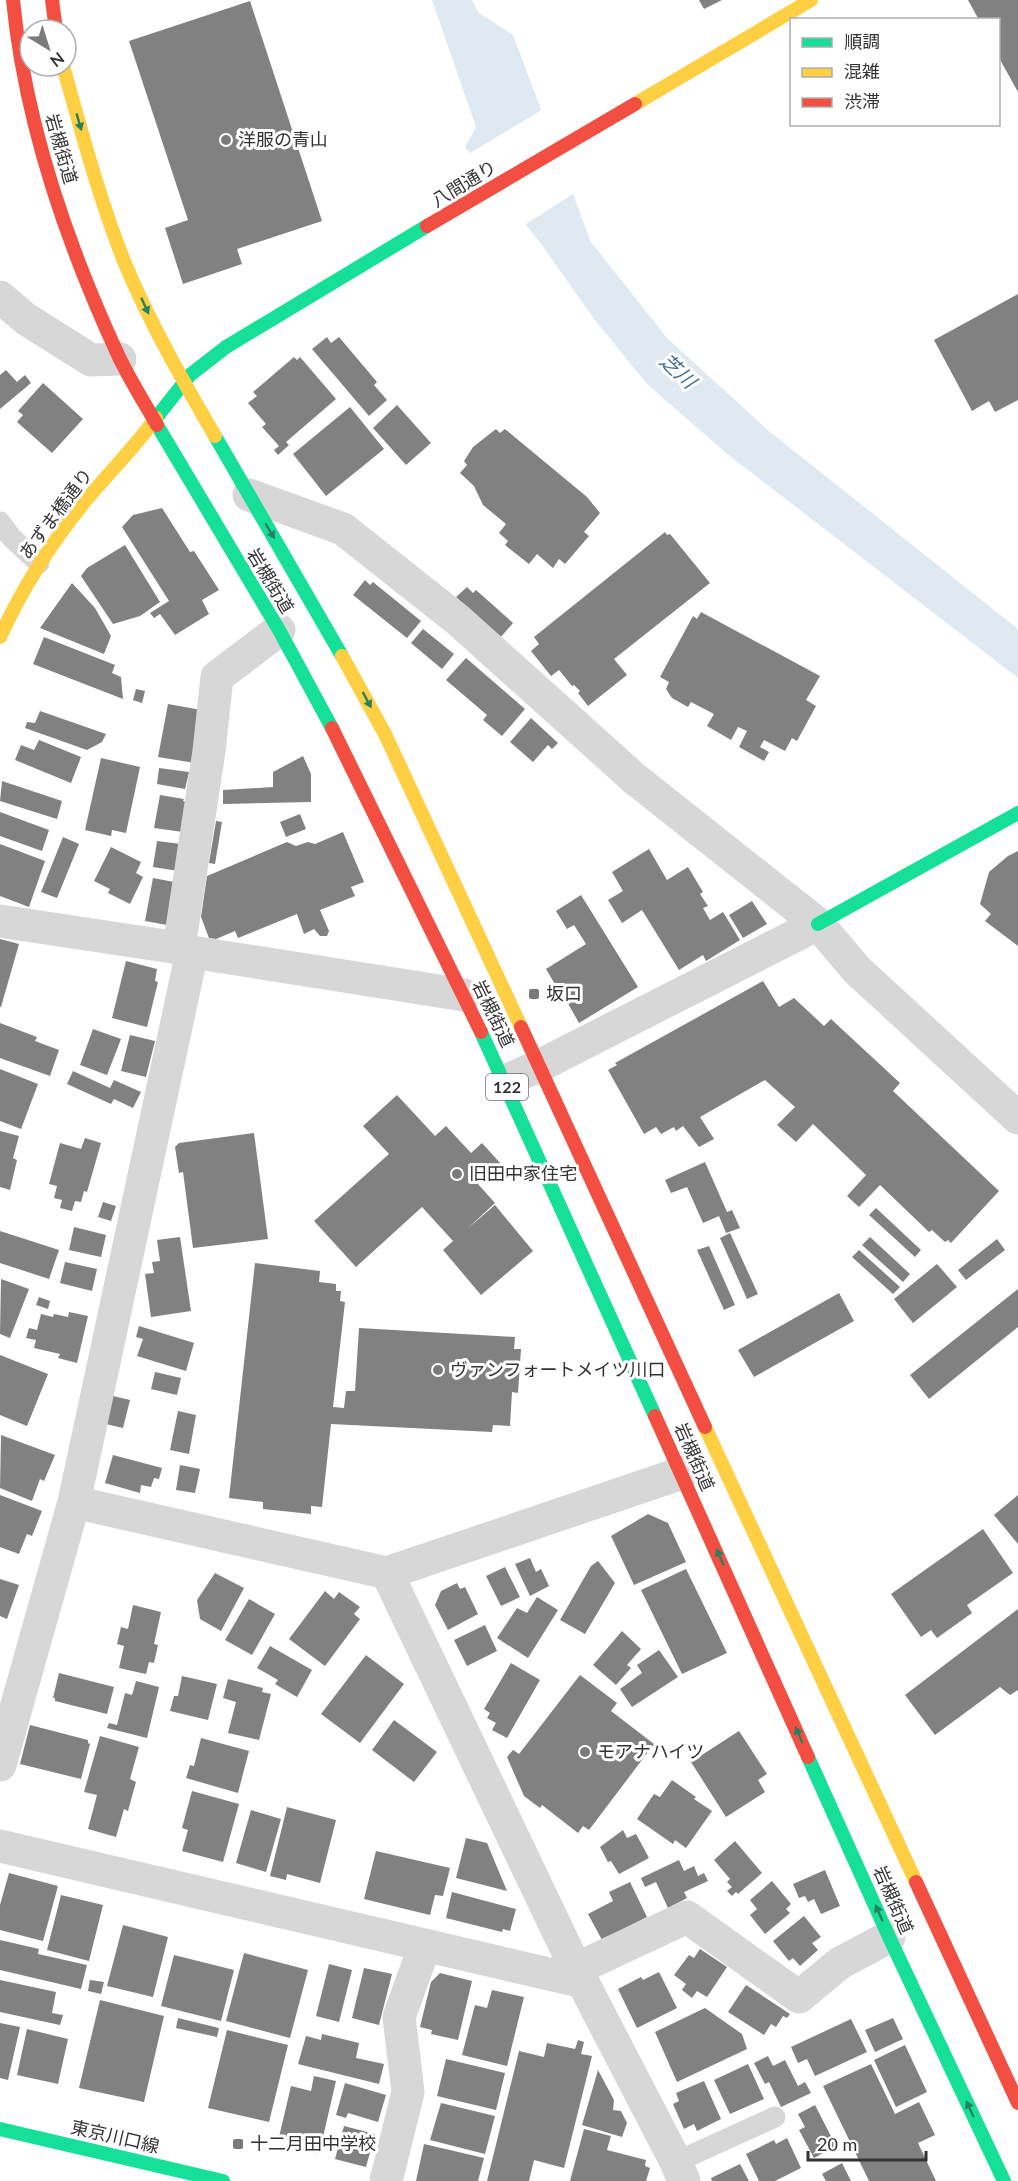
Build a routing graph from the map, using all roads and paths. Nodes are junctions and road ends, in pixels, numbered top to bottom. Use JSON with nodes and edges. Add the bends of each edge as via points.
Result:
{"nodes":[{"id":1,"x":13,"y":0,"type":"edge"},
{"id":2,"x":52,"y":0,"type":"edge"},
{"id":3,"x":811,"y":0,"type":"edge"},
{"id":4,"x":54,"y":18,"type":"edge"},
{"id":5,"x":66,"y":78,"type":"edge"},
{"id":6,"x":0,"y":297,"type":"edge"},
{"id":7,"x":120,"y":359,"type":"junction"},
{"id":8,"x":184,"y":382,"type":"junction"},
{"id":9,"x":155,"y":421,"type":"junction"},
{"id":10,"x":249,"y":495,"type":"junction"},
{"id":11,"x":0,"y":522,"type":"edge"},
{"id":12,"x":39,"y":563,"type":"junction"},
{"id":13,"x":5,"y":607,"type":"edge"},
{"id":14,"x":279,"y":630,"type":"junction"},
{"id":15,"x":0,"y":638,"type":"edge"},
{"id":16,"x":1018,"y":813,"type":"edge"},
{"id":17,"x":0,"y":921,"type":"edge"},
{"id":18,"x":818,"y":924,"type":"junction"},
{"id":19,"x":186,"y":950,"type":"junction"},
{"id":20,"x":464,"y":995,"type":"junction"},
{"id":21,"x":539,"y":1066,"type":"junction"},
{"id":22,"x":505,"y":1081,"type":"junction"},
{"id":23,"x":1018,"y":1118,"type":"edge"},
{"id":24,"x":682,"y":1473,"type":"junction"},
{"id":25,"x":74,"y":1502,"type":"junction"},
{"id":26,"x":387,"y":1573,"type":"junction"},
{"id":27,"x":0,"y":1765,"type":"edge"},
{"id":28,"x":0,"y":1846,"type":"edge"},
{"id":29,"x":889,"y":1937,"type":"junction"},
{"id":30,"x":425,"y":1945,"type":"junction"},
{"id":31,"x":580,"y":1976,"type":"junction"},
{"id":32,"x":1018,"y":2103,"type":"edge"},
{"id":33,"x":775,"y":2117,"type":"dead end"},
{"id":34,"x":0,"y":2129,"type":"edge"},
{"id":35,"x":680,"y":2171,"type":"edge"},
{"id":36,"x":223,"y":2181,"type":"edge"},
{"id":37,"x":386,"y":2181,"type":"edge"},
{"id":38,"x":1004,"y":2181,"type":"edge"}],
"edges":[{"from":1,"to":7,"type":"main road","name":"岩槻街道","number":"122","via":[[17,42],[41,152],[85,279]]},
{"from":2,"to":4,"type":"main road"},
{"from":3,"to":8,"type":"main road","name":"八間通り","via":[[241,336]]},
{"from":5,"to":8,"type":"main road","name":"岩槻街道","number":"122","one_way":true,"via":[[126,265]]},
{"from":6,"to":7,"type":"street","via":[[26,319],[91,360]]},
{"from":7,"to":9,"type":"main road","name":"岩槻街道","number":"122"},
{"from":8,"to":9,"type":"main road","name":"八間通り"},
{"from":8,"to":10,"type":"main road","name":"岩槻街道","number":"122"},
{"from":9,"to":12,"type":"main road","name":"あずま橋通り","via":[[78,508]]},
{"from":9,"to":14,"type":"main road","name":"岩槻街道","number":"122"},
{"from":10,"to":18,"type":"street","via":[[342,530],[458,620],[635,779]]},
{"from":10,"to":21,"type":"main road","name":"岩槻街道","number":"122","one_way":true,"via":[[385,734]]},
{"from":11,"to":12,"type":"lane"},
{"from":12,"to":13,"type":"main road","name":"あずま橋通り"},
{"from":13,"to":15,"type":"main road","name":"あずま橋通り"},
{"from":14,"to":19,"type":"street","via":[[217,676]]},
{"from":14,"to":20,"type":"main road","name":"岩槻街道","number":"122","via":[[347,755]]},
{"from":16,"to":18,"type":"main road"},
{"from":17,"to":19,"type":"street"},
{"from":18,"to":21,"type":"street"},
{"from":18,"to":23,"type":"street","via":[[857,970]]},
{"from":19,"to":20,"type":"street"},
{"from":19,"to":25,"type":"street"},
{"from":20,"to":22,"type":"main road","name":"岩槻街道","number":"122"},
{"from":21,"to":22,"type":"street"},
{"from":21,"to":32,"type":"main road","name":"岩槻街道","number":"122"},
{"from":22,"to":24,"type":"main road","name":"岩槻街道","number":"122"},
{"from":24,"to":26,"type":"street"},
{"from":29,"to":24,"type":"main road","name":"岩槻街道","number":"122","one_way":true},
{"from":25,"to":26,"type":"street"},
{"from":25,"to":27,"type":"street"},
{"from":26,"to":31,"type":"street"},
{"from":28,"to":30,"type":"street"},
{"from":29,"to":31,"type":"street","via":[[840,1963],[799,1997],[687,1917]]},
{"from":38,"to":29,"type":"main road","name":"岩槻街道","number":"122","one_way":true},
{"from":30,"to":31,"type":"street"},
{"from":30,"to":37,"type":"street","via":[[399,2017],[408,2092]]},
{"from":31,"to":35,"type":"street"},
{"from":33,"to":35,"type":"lane"},
{"from":34,"to":36,"type":"main road","name":"東京川口線"}]}
